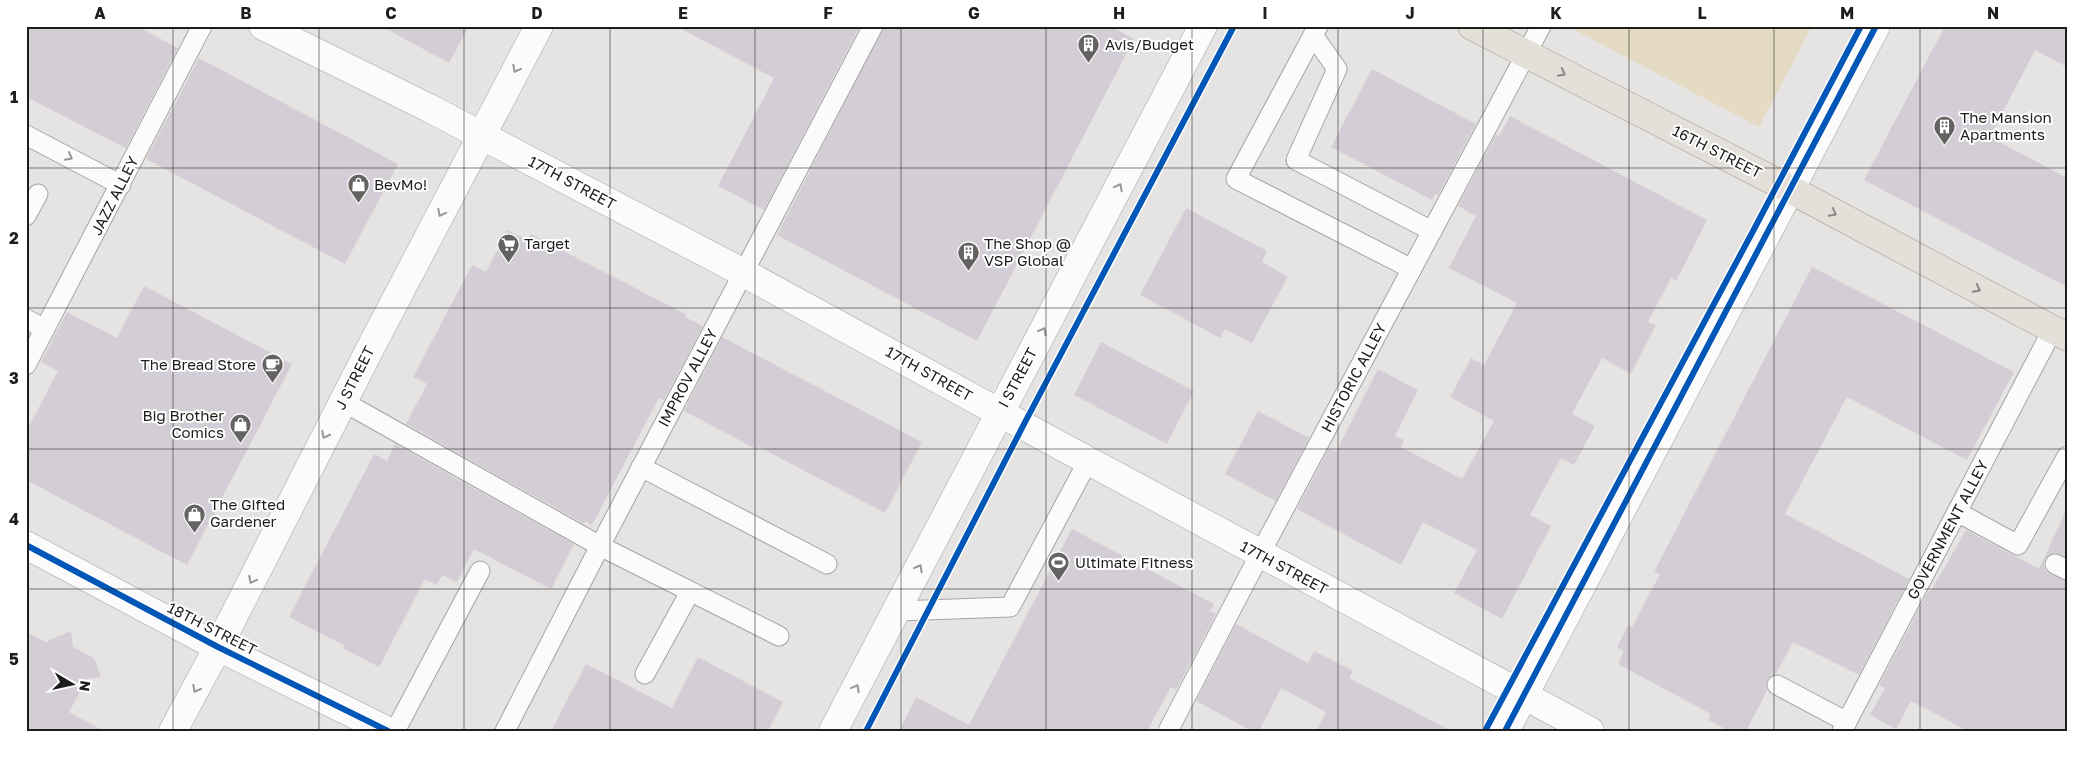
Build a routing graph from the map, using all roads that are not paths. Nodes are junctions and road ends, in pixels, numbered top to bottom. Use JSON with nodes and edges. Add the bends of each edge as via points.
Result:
{"nodes":[{"id":1,"x":202,"y":26,"type":"edge"},
{"id":2,"x":263,"y":26,"type":"edge"},
{"id":3,"x":539,"y":26,"type":"edge"},
{"id":4,"x":873,"y":26,"type":"edge"},
{"id":5,"x":1203,"y":26,"type":"edge"},
{"id":6,"x":1472,"y":26,"type":"edge"},
{"id":7,"x":1541,"y":26,"type":"edge"},
{"id":8,"x":1876,"y":26,"type":"edge"},
{"id":9,"x":1316,"y":31,"type":"edge"},
{"id":10,"x":1526,"y":55,"type":"junction"},
{"id":11,"x":26,"y":135,"type":"edge"},
{"id":12,"x":481,"y":136,"type":"junction"},
{"id":13,"x":121,"y":185,"type":"junction"},
{"id":14,"x":1790,"y":190,"type":"junction"},
{"id":15,"x":38,"y":194,"type":"dead end"},
{"id":16,"x":26,"y":216,"type":"edge"},
{"id":17,"x":1432,"y":231,"type":"junction"},
{"id":18,"x":1412,"y":269,"type":"junction"},
{"id":19,"x":744,"y":273,"type":"junction"},
{"id":20,"x":26,"y":319,"type":"edge"},
{"id":21,"x":45,"y":329,"type":"junction"},
{"id":22,"x":2060,"y":333,"type":"edge"},
{"id":23,"x":26,"y":365,"type":"edge"},
{"id":24,"x":342,"y":401,"type":"junction"},
{"id":25,"x":1000,"y":413,"type":"junction"},
{"id":26,"x":2067,"y":456,"type":"edge"},
{"id":27,"x":1088,"y":461,"type":"junction"},
{"id":28,"x":641,"y":466,"type":"junction"},
{"id":29,"x":1957,"y":512,"type":"junction"},
{"id":30,"x":26,"y":545,"type":"edge"},
{"id":31,"x":600,"y":546,"type":"junction"},
{"id":32,"x":1260,"y":554,"type":"junction"},
{"id":33,"x":827,"y":564,"type":"dead end"},
{"id":34,"x":480,"y":571,"type":"dead end"},
{"id":35,"x":690,"y":592,"type":"junction"},
{"id":36,"x":896,"y":611,"type":"junction"},
{"id":37,"x":779,"y":636,"type":"dead end"},
{"id":38,"x":218,"y":647,"type":"junction"},
{"id":39,"x":645,"y":674,"type":"dead end"},
{"id":40,"x":1777,"y":685,"type":"dead end"},
{"id":41,"x":1524,"y":695,"type":"junction"},
{"id":42,"x":1845,"y":726,"type":"edge"},
{"id":43,"x":173,"y":731,"type":"edge"},
{"id":44,"x":388,"y":731,"type":"edge"},
{"id":45,"x":394,"y":731,"type":"edge"},
{"id":46,"x":505,"y":731,"type":"edge"},
{"id":47,"x":833,"y":731,"type":"edge"},
{"id":48,"x":1168,"y":731,"type":"edge"},
{"id":49,"x":1505,"y":731,"type":"edge"},
{"id":50,"x":1590,"y":731,"type":"edge"}],
"edges":[{"from":1,"to":13,"type":"lane","name":"JAZZ ALLEY"},
{"from":2,"to":12,"type":"street","name":"17TH STREET"},
{"from":3,"to":12,"type":"street","name":"J STREET","one_way":true},
{"from":4,"to":19,"type":"lane","name":"IMPROV ALLEY"},
{"from":25,"to":5,"type":"street","name":"I STREET","one_way":true},
{"from":6,"to":10,"type":"main road","name":"16TH STREET"},
{"from":7,"to":10,"type":"lane","name":"HISTORIC ALLEY"},
{"from":8,"to":14,"type":"street"},
{"from":9,"to":17,"type":"lane","via":[[1337,70],[1296,160]]},
{"from":9,"to":18,"type":"lane","via":[[1236,179]]},
{"from":10,"to":14,"type":"main road","name":"16TH STREET","one_way":true},
{"from":10,"to":17,"type":"lane","name":"HISTORIC ALLEY"},
{"from":11,"to":13,"type":"lane","one_way":true},
{"from":12,"to":19,"type":"street","name":"17TH STREET"},
{"from":12,"to":24,"type":"street","name":"J STREET","one_way":true},
{"from":13,"to":21,"type":"lane","name":"JAZZ ALLEY"},
{"from":14,"to":22,"type":"main road","name":"16TH STREET","one_way":true},
{"from":14,"to":41,"type":"street"},
{"from":15,"to":16,"type":"lane"},
{"from":17,"to":18,"type":"lane","name":"HISTORIC ALLEY"},
{"from":18,"to":32,"type":"lane","name":"HISTORIC ALLEY"},
{"from":19,"to":25,"type":"street","name":"17TH STREET"},
{"from":19,"to":28,"type":"lane","name":"IMPROV ALLEY"},
{"from":20,"to":21,"type":"lane"},
{"from":21,"to":23,"type":"lane","name":"JAZZ ALLEY"},
{"from":22,"to":29,"type":"lane","name":"GOVERNMENT ALLEY"},
{"from":24,"to":31,"type":"lane"},
{"from":24,"to":38,"type":"street","name":"J STREET","one_way":true},
{"from":25,"to":27,"type":"street","name":"17TH STREET"},
{"from":36,"to":25,"type":"street","name":"I STREET","one_way":true},
{"from":26,"to":29,"type":"lane","via":[[2018,545]]},
{"from":27,"to":32,"type":"street","name":"17TH STREET"},
{"from":27,"to":36,"type":"lane","via":[[1010,607]]},
{"from":28,"to":31,"type":"lane","name":"IMPROV ALLEY"},
{"from":28,"to":33,"type":"lane"},
{"from":29,"to":42,"type":"lane","name":"GOVERNMENT ALLEY"},
{"from":30,"to":38,"type":"street","name":"18TH STREET"},
{"from":31,"to":35,"type":"lane"},
{"from":31,"to":46,"type":"lane","name":"IMPROV ALLEY"},
{"from":32,"to":41,"type":"street","name":"17TH STREET"},
{"from":32,"to":48,"type":"lane","name":"HISTORIC ALLEY"},
{"from":34,"to":45,"type":"lane"},
{"from":35,"to":37,"type":"lane"},
{"from":35,"to":39,"type":"lane"},
{"from":47,"to":36,"type":"street","name":"I STREET","one_way":true},
{"from":38,"to":43,"type":"street","name":"J STREET","one_way":true},
{"from":38,"to":44,"type":"street","name":"18TH STREET"},
{"from":40,"to":42,"type":"lane"},
{"from":41,"to":49,"type":"street"},
{"from":41,"to":50,"type":"street","name":"17TH STREET"}]}
